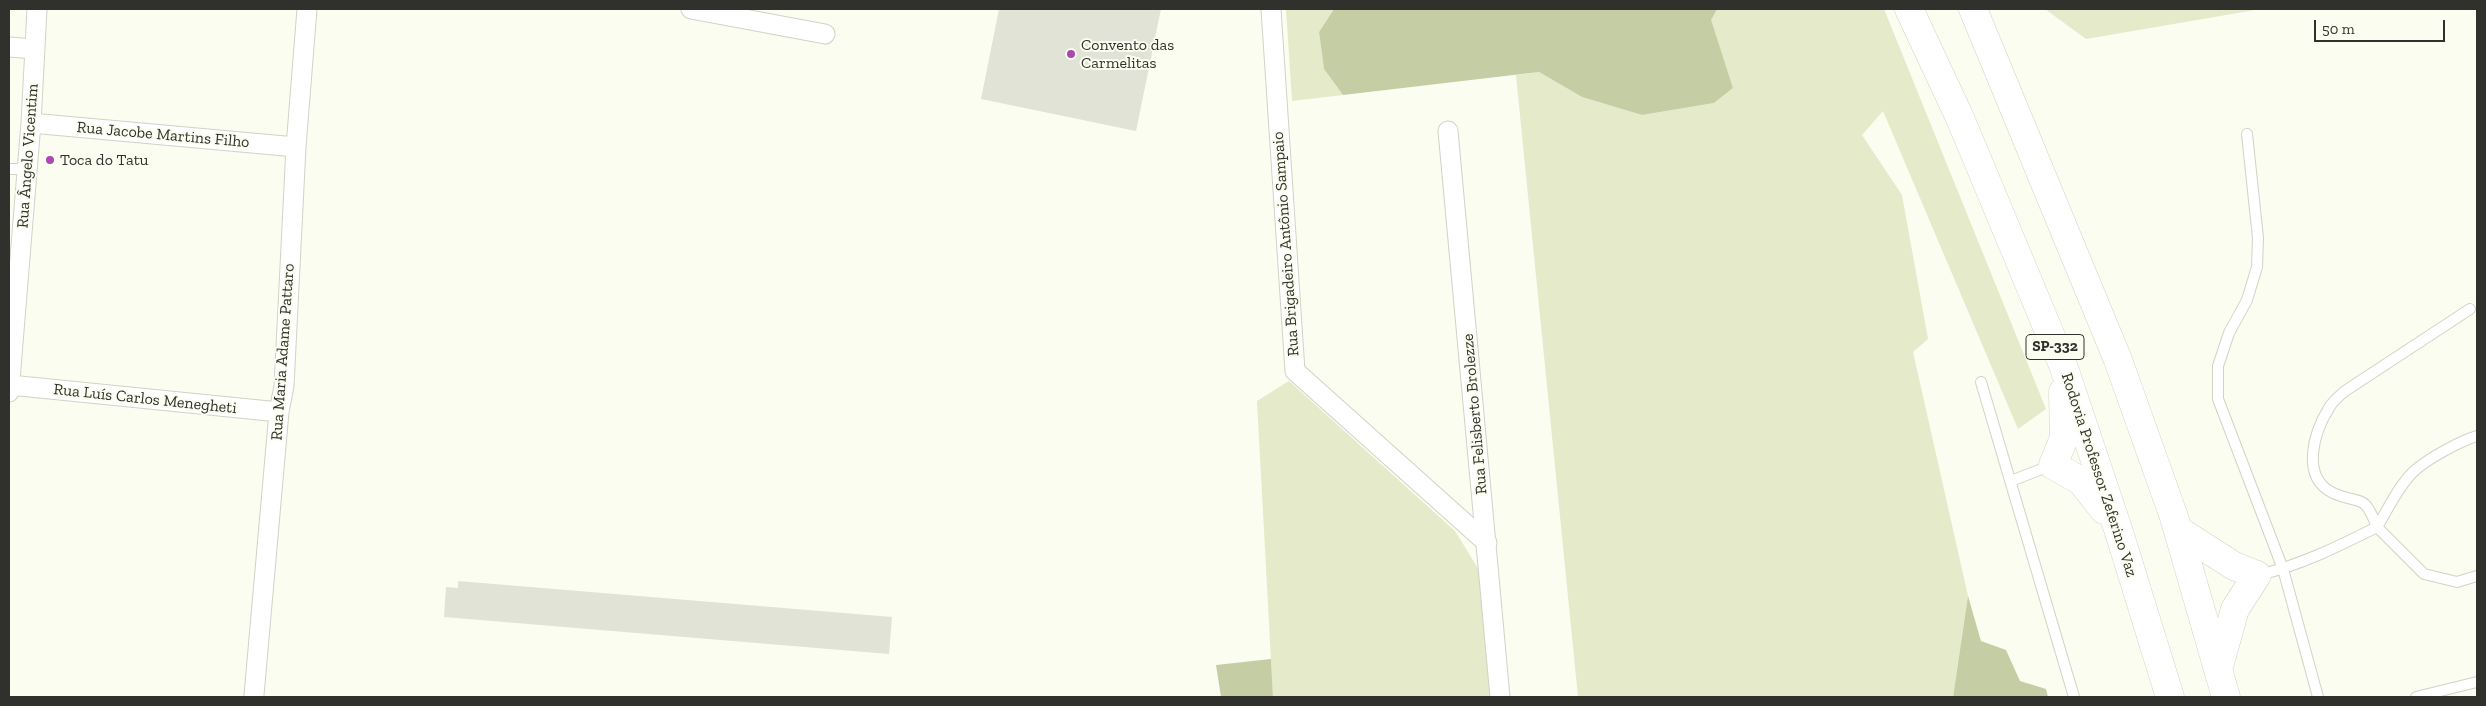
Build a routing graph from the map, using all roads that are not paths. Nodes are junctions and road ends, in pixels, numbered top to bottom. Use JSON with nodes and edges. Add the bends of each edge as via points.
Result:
{"nodes":[{"id":1,"x":37,"y":9,"type":"edge"},
{"id":2,"x":307,"y":9,"type":"edge"},
{"id":3,"x":691,"y":9,"type":"edge"},
{"id":4,"x":1270,"y":9,"type":"edge"},
{"id":5,"x":1909,"y":9,"type":"edge"},
{"id":6,"x":1972,"y":9,"type":"edge"},
{"id":7,"x":825,"y":34,"type":"dead end"},
{"id":8,"x":9,"y":47,"type":"edge"},
{"id":9,"x":35,"y":49,"type":"junction"},
{"id":10,"x":31,"y":124,"type":"junction"},
{"id":11,"x":1448,"y":131,"type":"dead end"},
{"id":12,"x":2247,"y":134,"type":"dead end"},
{"id":13,"x":296,"y":147,"type":"junction"},
{"id":14,"x":9,"y":169,"type":"edge"},
{"id":15,"x":28,"y":169,"type":"junction"},
{"id":16,"x":2470,"y":309,"type":"dead end"},
{"id":17,"x":2062,"y":365,"type":"junction"},
{"id":18,"x":1981,"y":382,"type":"dead end"},
{"id":19,"x":9,"y":389,"type":"edge"},
{"id":20,"x":280,"y":412,"type":"junction"},
{"id":21,"x":2477,"y":436,"type":"edge"},
{"id":22,"x":2053,"y":465,"type":"junction"},
{"id":23,"x":2011,"y":481,"type":"junction"},
{"id":24,"x":2378,"y":527,"type":"junction"},
{"id":25,"x":2118,"y":530,"type":"junction"},
{"id":26,"x":2178,"y":530,"type":"junction"},
{"id":27,"x":1487,"y":543,"type":"junction"},
{"id":28,"x":2270,"y":572,"type":"junction"},
{"id":29,"x":2477,"y":576,"type":"edge"},
{"id":30,"x":2218,"y":670,"type":"junction"},
{"id":31,"x":2477,"y":682,"type":"edge"},
{"id":32,"x":254,"y":695,"type":"dead end"},
{"id":33,"x":1500,"y":697,"type":"edge"},
{"id":34,"x":2074,"y":697,"type":"edge"},
{"id":35,"x":2170,"y":697,"type":"edge"},
{"id":36,"x":2226,"y":697,"type":"edge"},
{"id":37,"x":2318,"y":697,"type":"edge"},
{"id":38,"x":2416,"y":697,"type":"edge"}],
"edges":[{"from":1,"to":9,"type":"street","name":"Rua Ângelo Vicentim"},
{"from":2,"to":13,"type":"street","name":"Rua Maria Adame Pattaro"},
{"from":3,"to":7,"type":"street"},
{"from":4,"to":27,"type":"street","name":"Rua Brigadeiro Antônio Sampaio","via":[[1295,371]]},
{"from":5,"to":17,"type":"highway","name":"Rodovia Professor Zeferino Vaz","number":"SP-332","via":[[1960,118]]},
{"from":6,"to":26,"type":"highway","number":"SP-332","via":[[2118,360]]},
{"from":8,"to":9,"type":"street"},
{"from":9,"to":10,"type":"street","name":"Rua Ângelo Vicentim"},
{"from":10,"to":13,"type":"street","name":"Rua Jacobe Martins Filho"},
{"from":10,"to":15,"type":"street","name":"Rua Ângelo Vicentim"},
{"from":11,"to":27,"type":"street","name":"Rua Felisberto Brolezze"},
{"from":12,"to":28,"type":"lane","via":[[2258,238],[2257,268],[2247,300],[2218,366],[2218,399]]},
{"from":13,"to":20,"type":"street","name":"Rua Maria Adame Pattaro"},
{"from":14,"to":15,"type":"lane"},
{"from":15,"to":19,"type":"street","name":"Rua Ângelo Vicentim"},
{"from":16,"to":24,"type":"lane","via":[[2345,391],[2329,406],[2317,431],[2312,453],[2315,475],[2332,492],[2356,499],[2370,508]]},
{"from":17,"to":22,"type":"highway","via":[[2064,438]]},
{"from":17,"to":25,"type":"highway","name":"Rodovia Professor Zeferino Vaz","number":"SP-332"},
{"from":18,"to":23,"type":"lane"},
{"from":19,"to":20,"type":"street","name":"Rua Luís Carlos Menegheti"},
{"from":20,"to":32,"type":"street","name":"Rua Maria Adame Pattaro"},
{"from":21,"to":24,"type":"lane","via":[[2462,440],[2414,472],[2396,494]]},
{"from":22,"to":23,"type":"lane"},
{"from":22,"to":25,"type":"highway","via":[[2081,481]]},
{"from":23,"to":34,"type":"lane"},
{"from":24,"to":28,"type":"lane","via":[[2314,557]]},
{"from":24,"to":29,"type":"lane","via":[[2424,574],[2457,582]]},
{"from":25,"to":35,"type":"highway","name":"Rodovia Professor Zeferino Vaz","number":"SP-332"},
{"from":26,"to":28,"type":"highway","via":[[2234,566]]},
{"from":26,"to":30,"type":"highway","number":"SP-332"},
{"from":27,"to":33,"type":"street","name":"Rua Felisberto Brolezze"},
{"from":28,"to":30,"type":"highway","via":[[2235,609]]},
{"from":28,"to":37,"type":"lane"},
{"from":30,"to":36,"type":"highway","number":"SP-332"},
{"from":31,"to":38,"type":"lane"}]}
